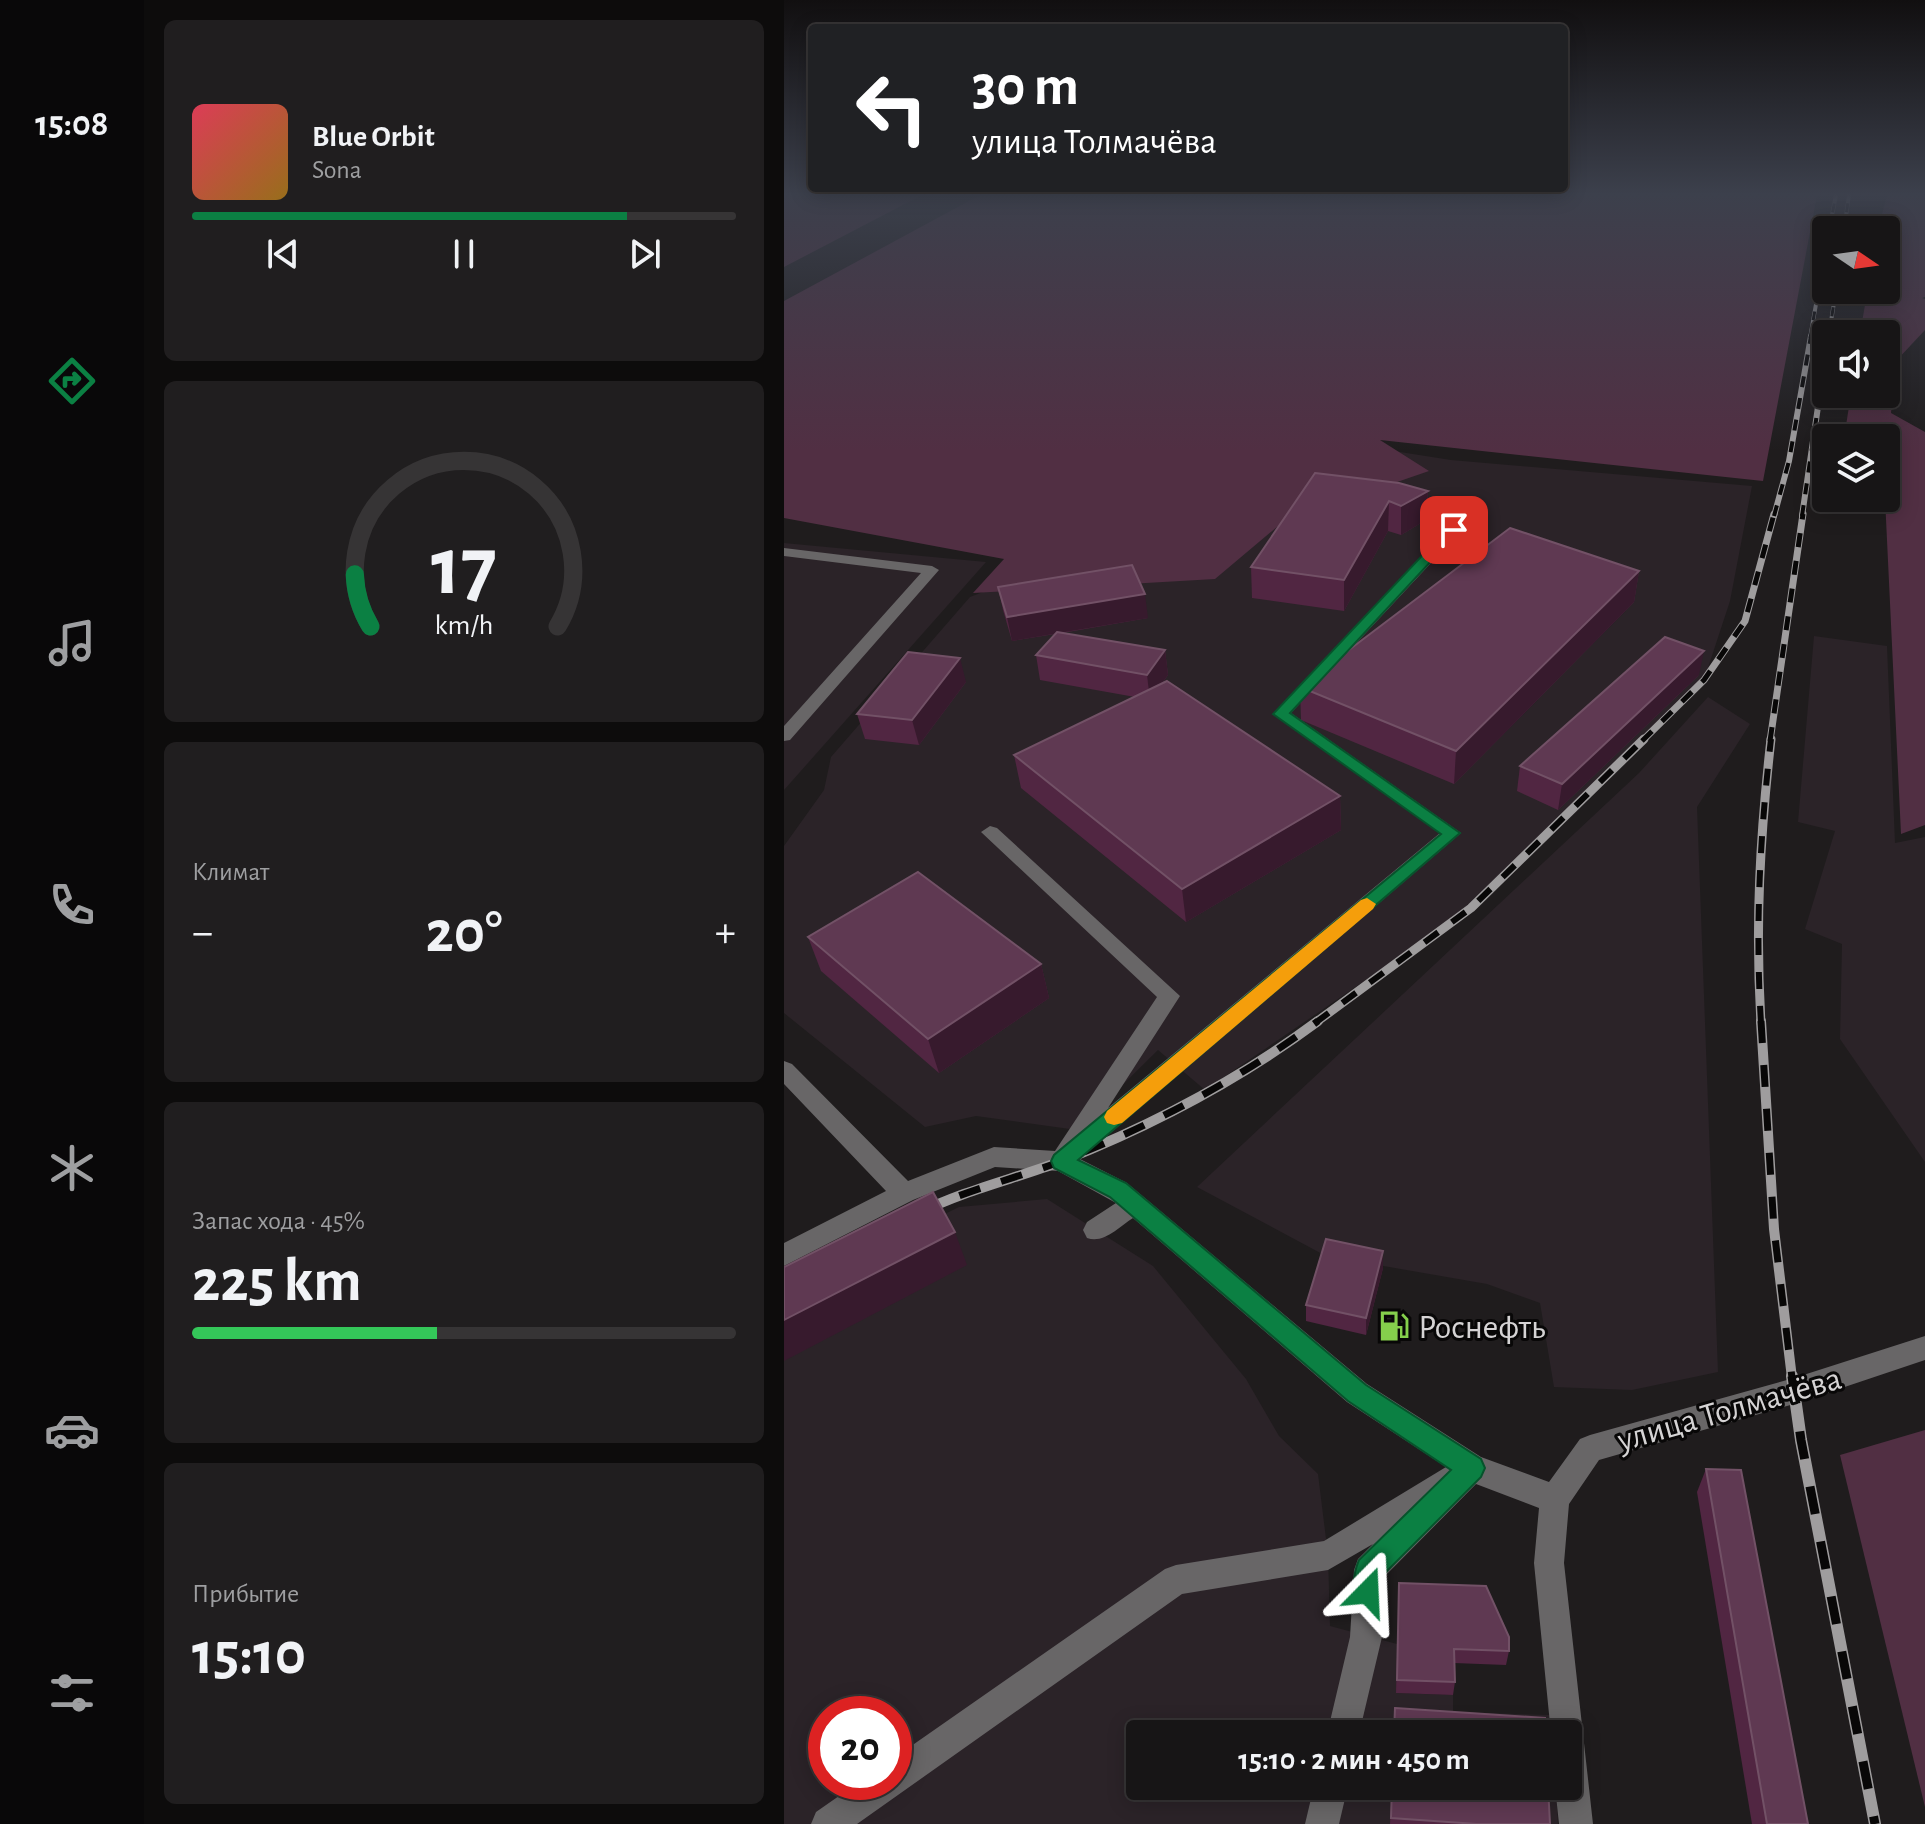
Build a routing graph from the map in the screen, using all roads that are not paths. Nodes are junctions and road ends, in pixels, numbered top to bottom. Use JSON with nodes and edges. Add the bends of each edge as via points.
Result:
{"nodes":[{"id":1,"x":1454,"y":530,"type":"dead end"},
{"id":2,"x":784,"y":552,"type":"edge"},
{"id":3,"x":784,"y":736,"type":"edge"},
{"id":4,"x":990,"y":832,"type":"dead end"},
{"id":5,"x":784,"y":1070,"type":"edge"},
{"id":6,"x":1061,"y":1161,"type":"junction"},
{"id":7,"x":904,"y":1193,"type":"junction"},
{"id":8,"x":1134,"y":1204,"type":"junction"},
{"id":9,"x":1096,"y":1230,"type":"dead end"},
{"id":10,"x":784,"y":1255,"type":"edge"},
{"id":11,"x":1925,"y":1348,"type":"edge"},
{"id":12,"x":1472,"y":1468,"type":"junction"},
{"id":13,"x":1555,"y":1499,"type":"junction"},
{"id":14,"x":1346,"y":1720,"type":"edge"},
{"id":15,"x":1566,"y":1720,"type":"edge"},
{"id":16,"x":912,"y":1765,"type":"edge"},
{"id":17,"x":862,"y":1800,"type":"edge"},
{"id":18,"x":1328,"y":1800,"type":"edge"},
{"id":19,"x":1574,"y":1800,"type":"edge"},
{"id":20,"x":828,"y":1824,"type":"edge"},
{"id":21,"x":1322,"y":1824,"type":"edge"},
{"id":22,"x":1576,"y":1824,"type":"edge"}],
"edges":[{"from":1,"to":6,"type":"street","via":[[1281,714],[1452,833]]},
{"from":2,"to":3,"type":"street","via":[[932,570]]},
{"from":4,"to":6,"type":"street","via":[[1169,996]]},
{"from":5,"to":7,"type":"street"},
{"from":6,"to":7,"type":"street","via":[[994,1157]]},
{"from":6,"to":8,"type":"street"},
{"from":7,"to":10,"type":"street"},
{"from":8,"to":9,"type":"street"},
{"from":8,"to":12,"type":"street","via":[[1357,1393]]},
{"from":11,"to":13,"type":"street","name":"улица Толмачёва","via":[[1590,1449]]},
{"from":12,"to":13,"type":"street"},
{"from":12,"to":14,"type":"street","via":[[1369,1570],[1366,1637]]},
{"from":12,"to":16,"type":"street","via":[[1328,1555],[1176,1580]]},
{"from":13,"to":15,"type":"street","name":"улица Толмачёва","via":[[1549,1563]]},
{"from":17,"to":20,"type":"street"},
{"from":18,"to":21,"type":"street"},
{"from":19,"to":22,"type":"street"}]}
